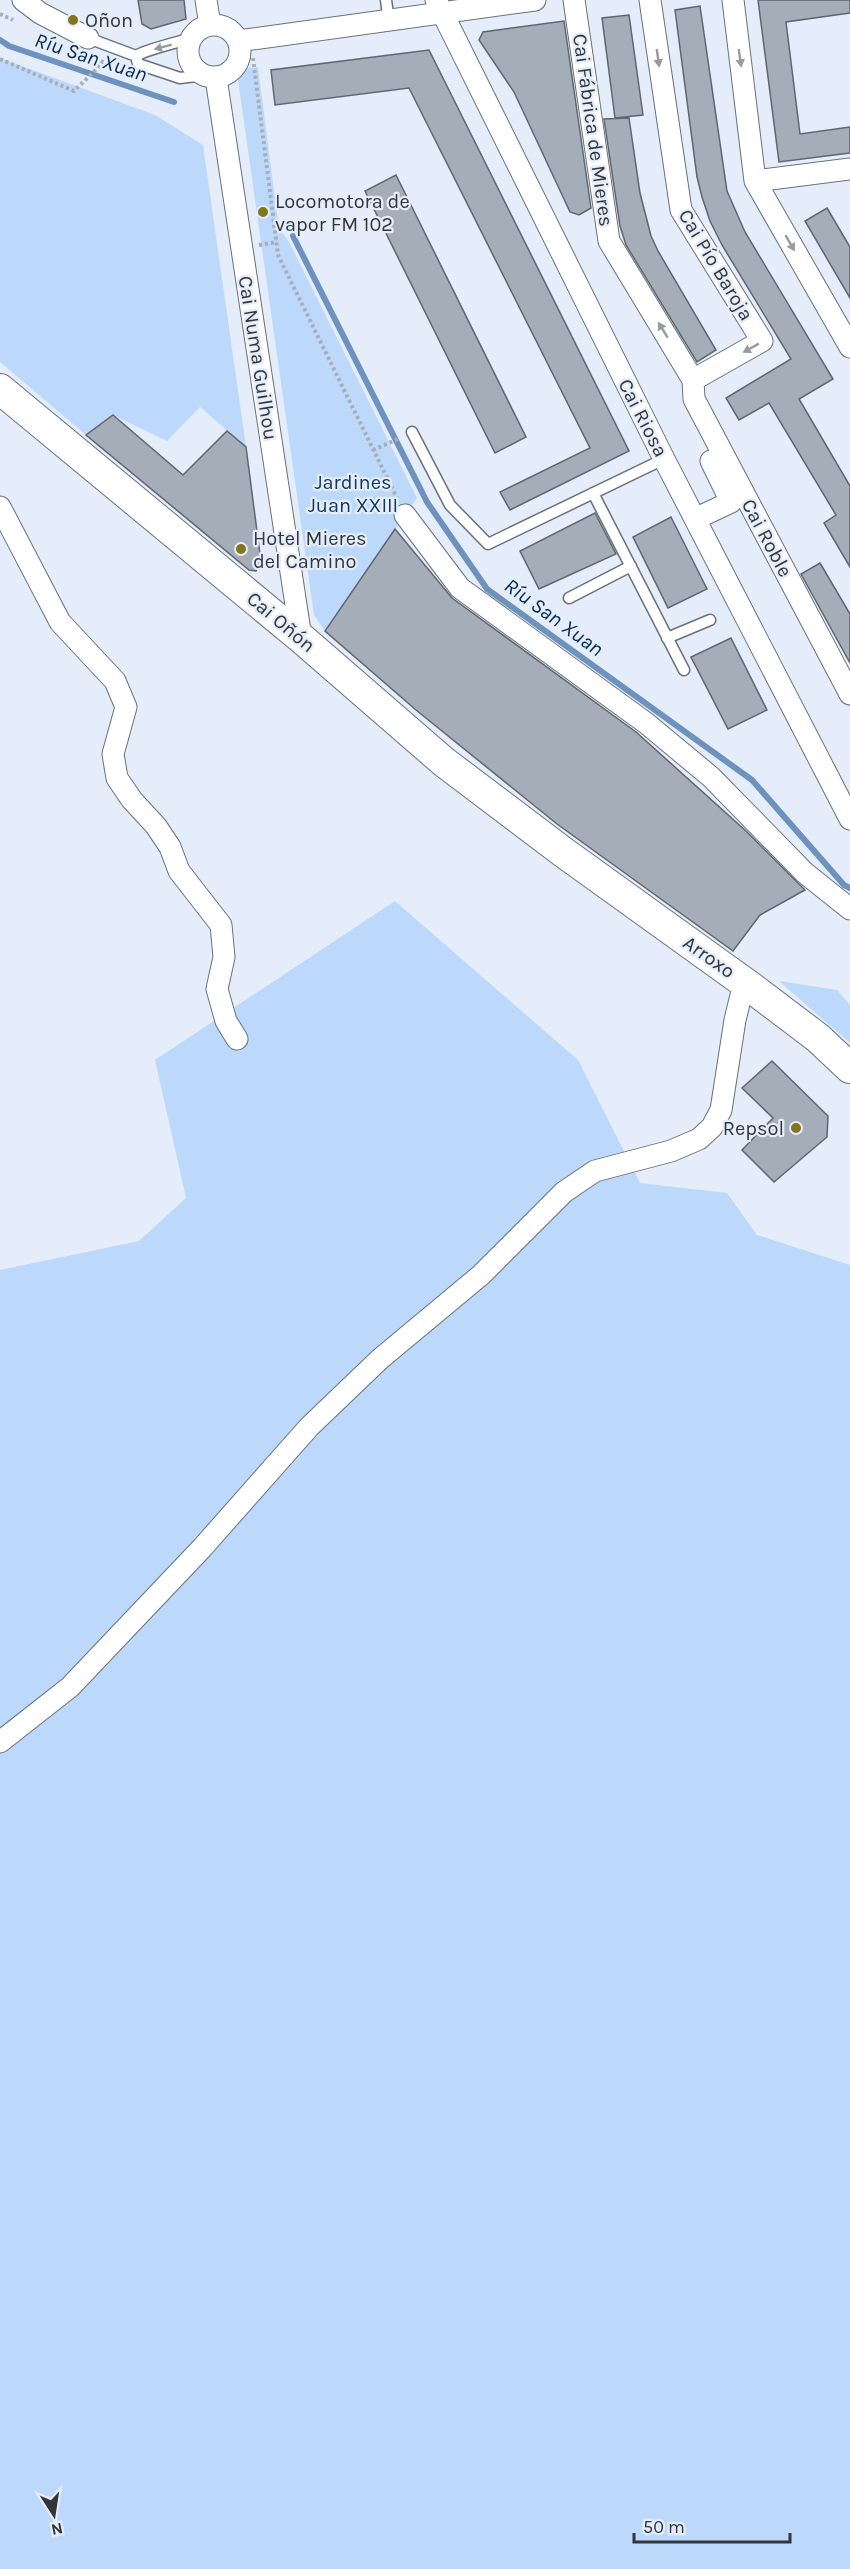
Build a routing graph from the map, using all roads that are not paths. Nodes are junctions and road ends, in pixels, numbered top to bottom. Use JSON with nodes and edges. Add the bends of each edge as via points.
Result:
{"nodes":[{"id":1,"x":23,"y":0,"type":"edge"},
{"id":2,"x":206,"y":0,"type":"edge"},
{"id":3,"x":386,"y":0,"type":"edge"},
{"id":4,"x":535,"y":0,"type":"edge"},
{"id":5,"x":574,"y":0,"type":"edge"},
{"id":6,"x":650,"y":0,"type":"edge"},
{"id":7,"x":733,"y":0,"type":"edge"},
{"id":8,"x":438,"y":7,"type":"edge"},
{"id":9,"x":389,"y":22,"type":"junction"},
{"id":10,"x":210,"y":26,"type":"junction"},
{"id":11,"x":88,"y":38,"type":"joint"},
{"id":12,"x":192,"y":38,"type":"junction"},
{"id":13,"x":238,"y":41,"type":"junction"},
{"id":14,"x":136,"y":56,"type":"junction"},
{"id":15,"x":210,"y":76,"type":"junction"},
{"id":16,"x":850,"y":169,"type":"edge"},
{"id":17,"x":755,"y":181,"type":"junction"},
{"id":18,"x":850,"y":347,"type":"edge"},
{"id":19,"x":693,"y":380,"type":"junction"},
{"id":20,"x":0,"y":389,"type":"edge"},
{"id":21,"x":412,"y":432,"type":"road end"},
{"id":22,"x":664,"y":459,"type":"junction"},
{"id":23,"x":728,"y":464,"type":"junction"},
{"id":24,"x":593,"y":493,"type":"junction"},
{"id":25,"x":0,"y":507,"type":"edge"},
{"id":26,"x":405,"y":515,"type":"road end"},
{"id":27,"x":695,"y":519,"type":"junction"},
{"id":28,"x":631,"y":566,"type":"junction"},
{"id":29,"x":569,"y":598,"type":"dead end"},
{"id":30,"x":710,"y":620,"type":"dead end"},
{"id":31,"x":301,"y":638,"type":"junction"},
{"id":32,"x":667,"y":639,"type":"junction"},
{"id":33,"x":684,"y":670,"type":"dead end"},
{"id":34,"x":850,"y":694,"type":"edge"},
{"id":35,"x":850,"y":819,"type":"edge"},
{"id":36,"x":563,"y":852,"type":"joint"},
{"id":37,"x":850,"y":909,"type":"edge"},
{"id":38,"x":744,"y":982,"type":"junction"},
{"id":39,"x":237,"y":1039,"type":"dead end"},
{"id":40,"x":850,"y":1068,"type":"edge"},
{"id":41,"x":0,"y":1743,"type":"edge"}],
"edges":[{"from":1,"to":11,"type":"street"},
{"from":2,"to":10,"type":"street"},
{"from":3,"to":9,"type":"lane"},
{"from":4,"to":8,"type":"street"},
{"from":19,"to":5,"type":"street","name":"Cai Fábrica de Mieres","one_way":true,"via":[[609,241]]},
{"from":6,"to":19,"type":"street","name":"Cai Pío Baroja","one_way":true,"via":[[681,210],[762,341]]},
{"from":7,"to":17,"type":"street","one_way":true},
{"from":8,"to":9,"type":"street"},
{"from":8,"to":22,"type":"street","name":"Cai Riosa"},
{"from":9,"to":13,"type":"street"},
{"from":10,"to":12,"type":"street"},
{"from":10,"to":13,"type":"street","via":[[227,28]]},
{"from":11,"to":14,"type":"lane"},
{"from":12,"to":14,"type":"lane","one_way":true},
{"from":12,"to":15,"type":"street","via":[[188,46],[191,64]]},
{"from":13,"to":15,"type":"street","via":[[237,65],[231,71]]},
{"from":14,"to":15,"type":"lane","via":[[138,64],[180,78]]},
{"from":15,"to":31,"type":"street","name":"Cai Numa Guilhou"},
{"from":16,"to":17,"type":"street"},
{"from":17,"to":18,"type":"street","one_way":true},
{"from":19,"to":23,"type":"street","name":"Cai Roble","via":[[694,399]]},
{"from":20,"to":31,"type":"street","name":"Cai Oñón"},
{"from":21,"to":24,"type":"lane","via":[[450,505],[488,544]]},
{"from":22,"to":24,"type":"lane"},
{"from":22,"to":27,"type":"street","name":"Cai Riosa"},
{"from":23,"to":27,"type":"street","via":[[721,468],[707,438],[702,441],[731,502]]},
{"from":23,"to":34,"type":"street","name":"Cai Roble"},
{"from":24,"to":28,"type":"lane"},
{"from":25,"to":39,"type":"street","via":[[60,622],[115,681],[126,707],[113,754],[117,778],[156,826],[170,846],[179,872],[221,925],[224,957],[217,990],[226,1021]]},
{"from":26,"to":37,"type":"street","via":[[460,588],[646,723],[711,777],[805,873]]},
{"from":27,"to":35,"type":"street","name":"Cai Riosa"},
{"from":28,"to":29,"type":"lane"},
{"from":28,"to":32,"type":"lane"},
{"from":30,"to":32,"type":"lane"},
{"from":31,"to":36,"type":"street","name":"Cai Oñón","via":[[444,762]]},
{"from":32,"to":33,"type":"lane"},
{"from":36,"to":38,"type":"street","name":"Arroxo"},
{"from":38,"to":40,"type":"street","name":"Arroxo","via":[[818,1038]]},
{"from":38,"to":41,"type":"street","via":[[721,1110],[712,1127],[699,1139],[671,1151],[595,1171],[564,1192],[481,1275],[380,1359],[317,1420],[70,1688]]}]}
